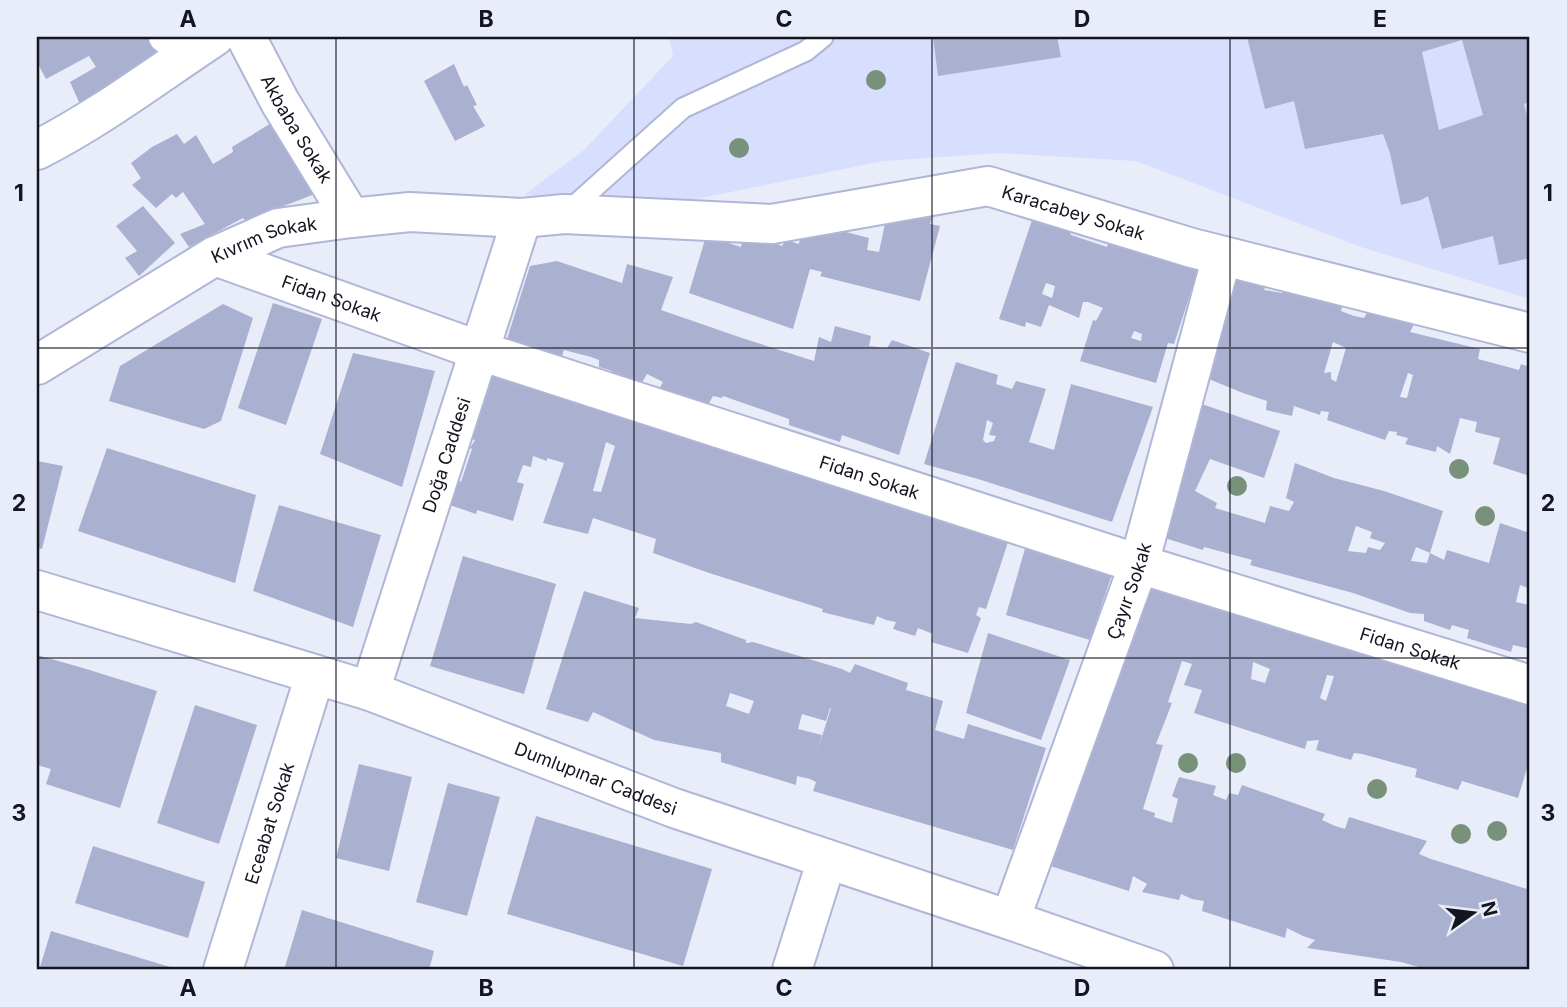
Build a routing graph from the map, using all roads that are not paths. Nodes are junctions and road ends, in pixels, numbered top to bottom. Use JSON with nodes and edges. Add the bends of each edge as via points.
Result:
{"nodes":[{"id":1,"x":246,"y":37,"type":"edge"},
{"id":2,"x":823,"y":37,"type":"edge"},
{"id":3,"x":188,"y":43,"type":"edge"},
{"id":4,"x":37,"y":150,"type":"edge"},
{"id":5,"x":564,"y":214,"type":"junction"},
{"id":6,"x":351,"y":218,"type":"junction"},
{"id":7,"x":522,"y":218,"type":"junction"},
{"id":8,"x":215,"y":256,"type":"junction"},
{"id":9,"x":1222,"y":256,"type":"junction"},
{"id":10,"x":1530,"y":333,"type":"edge"},
{"id":11,"x":480,"y":351,"type":"junction"},
{"id":12,"x":37,"y":365,"type":"edge"},
{"id":13,"x":1139,"y":564,"type":"junction"},
{"id":14,"x":37,"y":590,"type":"edge"},
{"id":15,"x":315,"y":675,"type":"junction"},
{"id":16,"x":1530,"y":685,"type":"edge"},
{"id":17,"x":370,"y":691,"type":"junction"},
{"id":18,"x":827,"y":859,"type":"junction"},
{"id":19,"x":1010,"y":919,"type":"junction"},
{"id":20,"x":223,"y":970,"type":"edge"},
{"id":21,"x":792,"y":970,"type":"edge"},
{"id":22,"x":1154,"y":970,"type":"edge"}],
"edges":[{"from":1,"to":6,"type":"street","name":"Akbaba Sokak"},
{"from":2,"to":5,"type":"lane","via":[[806,51],[683,108]]},
{"from":3,"to":4,"type":"street","via":[[141,88]]},
{"from":5,"to":7,"type":"street","name":"Karacabey Sokak"},
{"from":5,"to":9,"type":"street","name":"Karacabey Sokak","via":[[772,224],[988,186]]},
{"from":6,"to":7,"type":"street","name":"Kıvrım Sokak","via":[[410,212]]},
{"from":6,"to":8,"type":"street","name":"Kıvrım Sokak","via":[[278,228]]},
{"from":7,"to":11,"type":"street","name":"Doğa Caddesi"},
{"from":8,"to":11,"type":"street","name":"Fidan Sokak"},
{"from":8,"to":12,"type":"street","name":"Kıvrım Sokak"},
{"from":9,"to":10,"type":"street","name":"Karacabey Sokak"},
{"from":9,"to":13,"type":"street","name":"Çayır Sokak"},
{"from":11,"to":13,"type":"street","name":"Fidan Sokak"},
{"from":11,"to":17,"type":"street","name":"Doğa Caddesi"},
{"from":13,"to":16,"type":"street","name":"Fidan Sokak"},
{"from":13,"to":19,"type":"street","name":"Çayır Sokak"},
{"from":14,"to":15,"type":"street","name":"Dumlupınar Caddesi"},
{"from":15,"to":17,"type":"street","name":"Dumlupınar Caddesi"},
{"from":15,"to":20,"type":"street","name":"Eceabat Sokak"},
{"from":17,"to":18,"type":"street","name":"Dumlupınar Caddesi","via":[[674,808]]},
{"from":18,"to":19,"type":"street","name":"Dumlupınar Caddesi"},
{"from":18,"to":21,"type":"street"},
{"from":19,"to":22,"type":"street","name":"Dumlupınar Caddesi"}]}
